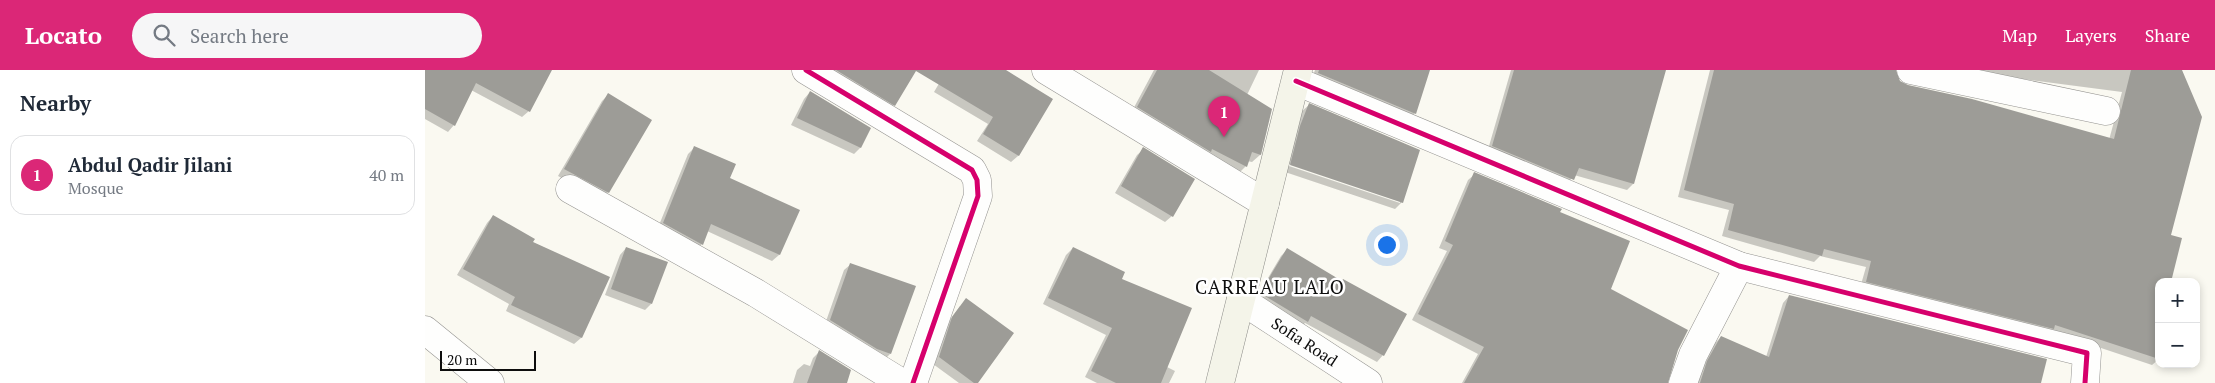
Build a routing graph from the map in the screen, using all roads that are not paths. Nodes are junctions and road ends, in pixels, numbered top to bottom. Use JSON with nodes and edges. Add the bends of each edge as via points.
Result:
{"nodes":[{"id":1,"x":806,"y":70,"type":"edge"},
{"id":2,"x":1046,"y":70,"type":"edge"},
{"id":3,"x":1911,"y":70,"type":"edge"},
{"id":4,"x":1297,"y":75,"type":"edge"},
{"id":5,"x":2106,"y":111,"type":"dead end"},
{"id":6,"x":570,"y":189,"type":"dead end"},
{"id":7,"x":1265,"y":203,"type":"junction"},
{"id":8,"x":1739,"y":266,"type":"junction"},
{"id":9,"x":1241,"y":300,"type":"junction"},
{"id":10,"x":425,"y":330,"type":"edge"},
{"id":11,"x":490,"y":383,"type":"edge"},
{"id":12,"x":902,"y":383,"type":"edge"},
{"id":13,"x":913,"y":383,"type":"edge"},
{"id":14,"x":1220,"y":383,"type":"edge"},
{"id":15,"x":1368,"y":383,"type":"edge"},
{"id":16,"x":1683,"y":383,"type":"edge"},
{"id":17,"x":2085,"y":383,"type":"edge"}],
"edges":[{"from":1,"to":13,"type":"street","via":[[971,170],[977,180],[978,196]]},
{"from":2,"to":7,"type":"street"},
{"from":3,"to":5,"type":"street"},
{"from":4,"to":7,"type":"main road"},
{"from":4,"to":8,"type":"street"},
{"from":6,"to":12,"type":"street","via":[[756,293]]},
{"from":7,"to":9,"type":"main road"},
{"from":8,"to":16,"type":"street","via":[[1693,355]]},
{"from":8,"to":17,"type":"street","via":[[2087,353]]},
{"from":9,"to":14,"type":"main road"},
{"from":9,"to":15,"type":"street","name":"Sofia Road"},
{"from":10,"to":11,"type":"street"}]}
